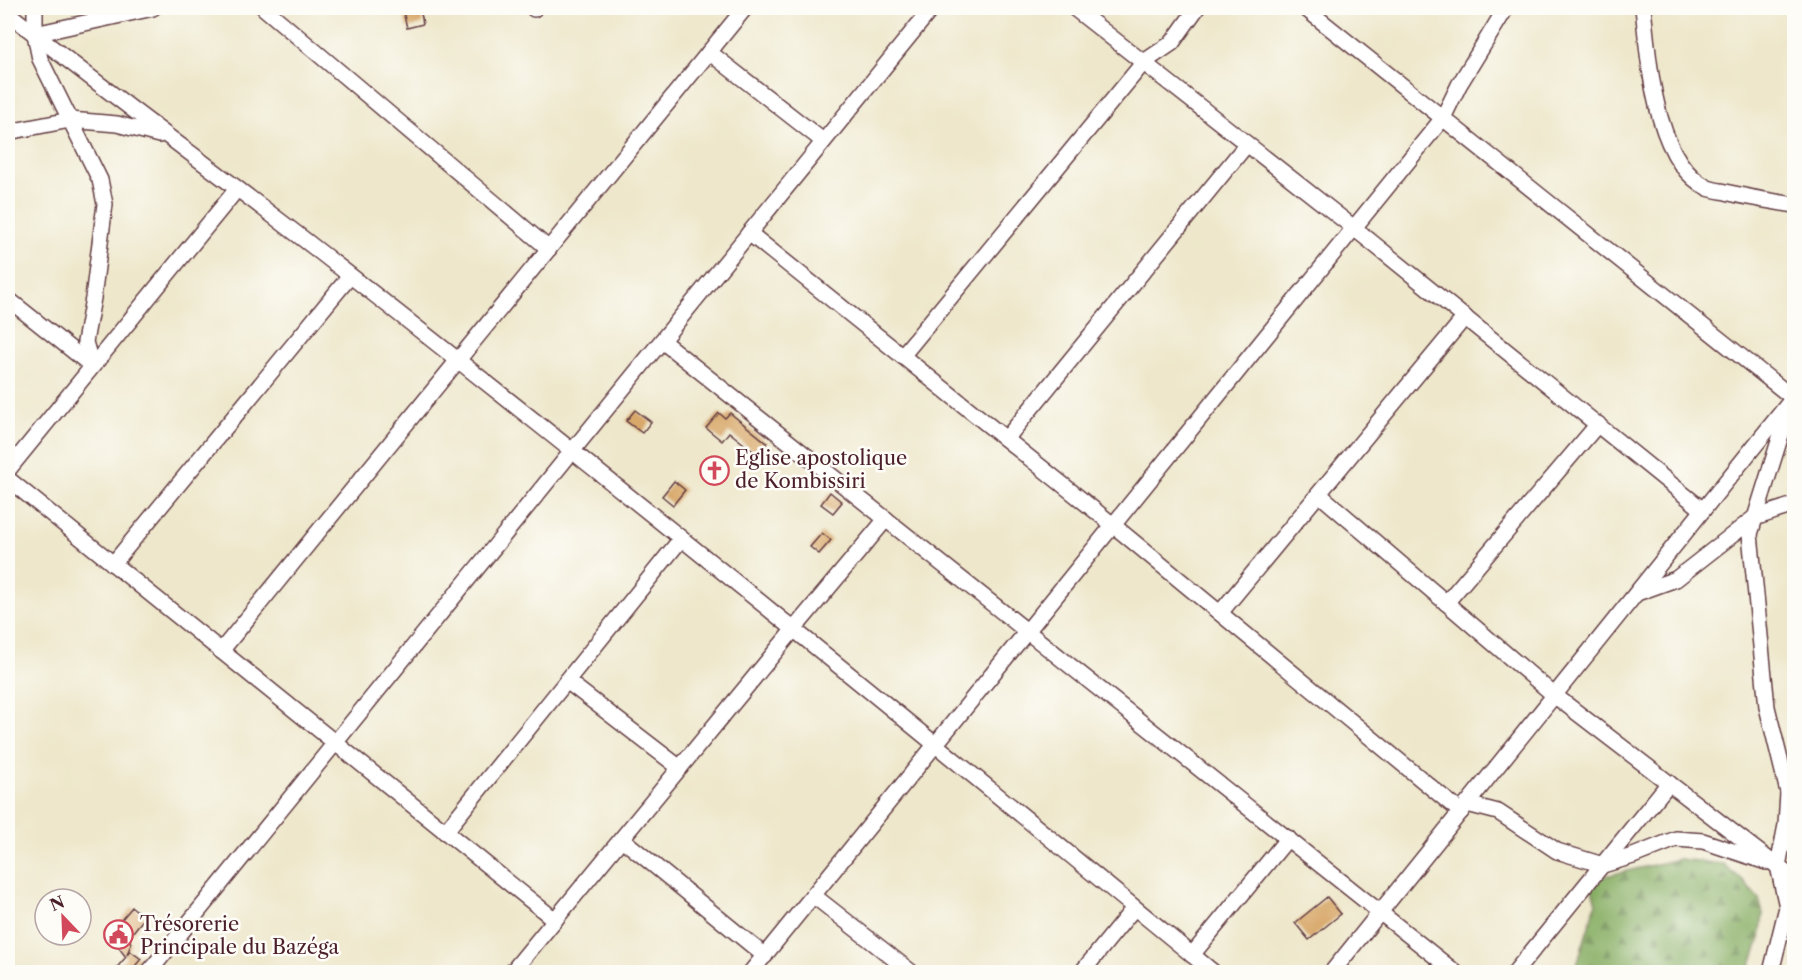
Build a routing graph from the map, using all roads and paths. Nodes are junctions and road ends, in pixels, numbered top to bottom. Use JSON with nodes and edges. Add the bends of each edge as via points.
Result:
{"nodes":[{"id":1,"x":34,"y":8,"type":"edge"},
{"id":2,"x":153,"y":8,"type":"edge"},
{"id":3,"x":264,"y":8,"type":"edge"},
{"id":4,"x":745,"y":8,"type":"edge"},
{"id":5,"x":932,"y":8,"type":"edge"},
{"id":6,"x":1074,"y":8,"type":"edge"},
{"id":7,"x":1197,"y":8,"type":"edge"},
{"id":8,"x":1305,"y":8,"type":"edge"},
{"id":9,"x":1506,"y":8,"type":"edge"},
{"id":10,"x":1643,"y":8,"type":"edge"},
{"id":11,"x":8,"y":13,"type":"edge"},
{"id":12,"x":35,"y":34,"type":"junction"},
{"id":13,"x":709,"y":52,"type":"junction"},
{"id":14,"x":1144,"y":62,"type":"junction"},
{"id":15,"x":1443,"y":118,"type":"junction"},
{"id":16,"x":70,"y":120,"type":"junction"},
{"id":17,"x":8,"y":132,"type":"edge"},
{"id":18,"x":168,"y":137,"type":"junction"},
{"id":19,"x":823,"y":141,"type":"junction"},
{"id":20,"x":1247,"y":144,"type":"junction"},
{"id":21,"x":237,"y":189,"type":"junction"},
{"id":22,"x":1794,"y":205,"type":"edge"},
{"id":23,"x":1354,"y":228,"type":"junction"},
{"id":24,"x":749,"y":233,"type":"junction"},
{"id":25,"x":549,"y":249,"type":"junction"},
{"id":26,"x":350,"y":276,"type":"junction"},
{"id":27,"x":8,"y":299,"type":"edge"},
{"id":28,"x":1465,"y":317,"type":"junction"},
{"id":29,"x":662,"y":341,"type":"junction"},
{"id":30,"x":902,"y":356,"type":"junction"},
{"id":31,"x":457,"y":361,"type":"junction"},
{"id":32,"x":92,"y":366,"type":"junction"},
{"id":33,"x":1793,"y":396,"type":"edge"},
{"id":34,"x":1598,"y":424,"type":"junction"},
{"id":35,"x":1006,"y":439,"type":"junction"},
{"id":36,"x":572,"y":452,"type":"junction"},
{"id":37,"x":8,"y":470,"type":"edge"},
{"id":38,"x":8,"y":478,"type":"edge"},
{"id":39,"x":1319,"y":494,"type":"junction"},
{"id":40,"x":1794,"y":505,"type":"edge"},
{"id":41,"x":1703,"y":510,"type":"junction"},
{"id":42,"x":1754,"y":518,"type":"junction"},
{"id":43,"x":886,"y":519,"type":"junction"},
{"id":44,"x":1113,"y":525,"type":"junction"},
{"id":45,"x":681,"y":539,"type":"junction"},
{"id":46,"x":113,"y":564,"type":"junction"},
{"id":47,"x":1636,"y":594,"type":"junction"},
{"id":48,"x":1446,"y":603,"type":"junction"},
{"id":49,"x":1220,"y":613,"type":"junction"},
{"id":50,"x":794,"y":629,"type":"junction"},
{"id":51,"x":1027,"y":632,"type":"junction"},
{"id":52,"x":221,"y":651,"type":"junction"},
{"id":53,"x":567,"y":681,"type":"junction"},
{"id":54,"x":1554,"y":695,"type":"junction"},
{"id":55,"x":335,"y":743,"type":"junction"},
{"id":56,"x":936,"y":745,"type":"junction"},
{"id":57,"x":680,"y":768,"type":"junction"},
{"id":58,"x":1669,"y":783,"type":"junction"},
{"id":59,"x":1791,"y":799,"type":"edge"},
{"id":60,"x":1464,"y":808,"type":"junction"},
{"id":61,"x":445,"y":831,"type":"junction"},
{"id":62,"x":1288,"y":838,"type":"junction"},
{"id":63,"x":621,"y":839,"type":"junction"},
{"id":64,"x":1603,"y":865,"type":"junction"},
{"id":65,"x":1778,"y":866,"type":"junction"},
{"id":66,"x":1794,"y":879,"type":"edge"},
{"id":67,"x":814,"y":896,"type":"junction"},
{"id":68,"x":1134,"y":908,"type":"junction"},
{"id":69,"x":1381,"y":912,"type":"junction"},
{"id":70,"x":1794,"y":919,"type":"edge"},
{"id":71,"x":555,"y":920,"type":"junction"},
{"id":72,"x":1780,"y":937,"type":"junction"},
{"id":73,"x":765,"y":956,"type":"junction"},
{"id":74,"x":1192,"y":956,"type":"junction"},
{"id":75,"x":149,"y":972,"type":"edge"},
{"id":76,"x":512,"y":972,"type":"edge"},
{"id":77,"x":752,"y":972,"type":"edge"},
{"id":78,"x":911,"y":972,"type":"edge"},
{"id":79,"x":1082,"y":972,"type":"edge"},
{"id":80,"x":1213,"y":972,"type":"edge"},
{"id":81,"x":1332,"y":972,"type":"edge"},
{"id":82,"x":1455,"y":972,"type":"edge"},
{"id":83,"x":1515,"y":972,"type":"edge"},
{"id":84,"x":1772,"y":972,"type":"edge"}],
"edges":[{"from":1,"to":12,"type":"street"},
{"from":2,"to":12,"type":"street"},
{"from":3,"to":25,"type":"street"},
{"from":4,"to":13,"type":"street"},
{"from":5,"to":19,"type":"street"},
{"from":6,"to":14,"type":"street"},
{"from":7,"to":14,"type":"street","via":[[1172,43]]},
{"from":8,"to":15,"type":"street"},
{"from":9,"to":15,"type":"street"},
{"from":10,"to":22,"type":"street","via":[[1659,115],[1668,144],[1685,170],[1708,188]]},
{"from":11,"to":12,"type":"street"},
{"from":12,"to":16,"type":"street","via":[[40,59]]},
{"from":12,"to":18,"type":"street"},
{"from":13,"to":19,"type":"street"},
{"from":13,"to":25,"type":"street"},
{"from":14,"to":20,"type":"street"},
{"from":14,"to":30,"type":"street"},
{"from":15,"to":23,"type":"street"},
{"from":15,"to":33,"type":"street"},
{"from":16,"to":17,"type":"street"},
{"from":16,"to":18,"type":"street","via":[[117,124]]},
{"from":16,"to":32,"type":"street","via":[[100,180],[105,204],[85,342]]},
{"from":18,"to":21,"type":"street"},
{"from":19,"to":24,"type":"street"},
{"from":20,"to":23,"type":"street"},
{"from":20,"to":35,"type":"street"},
{"from":21,"to":26,"type":"street"},
{"from":21,"to":32,"type":"street"},
{"from":23,"to":28,"type":"street"},
{"from":23,"to":44,"type":"street"},
{"from":24,"to":29,"type":"street"},
{"from":24,"to":30,"type":"street"},
{"from":25,"to":31,"type":"street"},
{"from":26,"to":31,"type":"street"},
{"from":26,"to":46,"type":"street"},
{"from":27,"to":32,"type":"street"},
{"from":28,"to":34,"type":"street"},
{"from":28,"to":39,"type":"street"},
{"from":29,"to":36,"type":"street"},
{"from":29,"to":43,"type":"street"},
{"from":30,"to":35,"type":"street"},
{"from":31,"to":36,"type":"street"},
{"from":31,"to":52,"type":"street"},
{"from":32,"to":37,"type":"street"},
{"from":33,"to":41,"type":"street"},
{"from":33,"to":42,"type":"street"},
{"from":34,"to":41,"type":"street"},
{"from":34,"to":48,"type":"street"},
{"from":35,"to":44,"type":"street"},
{"from":36,"to":45,"type":"street"},
{"from":36,"to":55,"type":"street"},
{"from":38,"to":46,"type":"street"},
{"from":39,"to":48,"type":"street"},
{"from":39,"to":49,"type":"street"},
{"from":40,"to":42,"type":"street"},
{"from":41,"to":47,"type":"street"},
{"from":42,"to":47,"type":"street","via":[[1676,579]]},
{"from":42,"to":59,"type":"street","via":[[1750,534],[1767,707]]},
{"from":43,"to":50,"type":"street"},
{"from":43,"to":51,"type":"street"},
{"from":44,"to":49,"type":"street"},
{"from":44,"to":51,"type":"street"},
{"from":45,"to":50,"type":"street"},
{"from":45,"to":53,"type":"street"},
{"from":46,"to":52,"type":"street"},
{"from":47,"to":54,"type":"street"},
{"from":48,"to":54,"type":"street"},
{"from":49,"to":60,"type":"street"},
{"from":50,"to":56,"type":"street"},
{"from":50,"to":57,"type":"street"},
{"from":51,"to":56,"type":"street"},
{"from":51,"to":62,"type":"street"},
{"from":52,"to":55,"type":"street"},
{"from":53,"to":57,"type":"street"},
{"from":53,"to":61,"type":"street"},
{"from":54,"to":58,"type":"street"},
{"from":54,"to":60,"type":"street"},
{"from":55,"to":61,"type":"street"},
{"from":55,"to":75,"type":"street"},
{"from":56,"to":67,"type":"street"},
{"from":56,"to":68,"type":"street"},
{"from":57,"to":63,"type":"street"},
{"from":58,"to":64,"type":"street"},
{"from":58,"to":65,"type":"street"},
{"from":59,"to":65,"type":"street"},
{"from":60,"to":64,"type":"street","via":[[1498,812],[1557,851]]},
{"from":60,"to":69,"type":"street"},
{"from":61,"to":71,"type":"street"},
{"from":62,"to":69,"type":"street"},
{"from":62,"to":74,"type":"street"},
{"from":63,"to":71,"type":"street"},
{"from":63,"to":73,"type":"street"},
{"from":64,"to":65,"type":"street","via":[[1676,839],[1703,841]]},
{"from":64,"to":83,"type":"street"},
{"from":65,"to":66,"type":"street"},
{"from":65,"to":72,"type":"street","via":[[1787,907]]},
{"from":67,"to":73,"type":"street"},
{"from":67,"to":78,"type":"street"},
{"from":68,"to":74,"type":"street"},
{"from":68,"to":79,"type":"street"},
{"from":69,"to":81,"type":"street"},
{"from":69,"to":82,"type":"street"},
{"from":70,"to":72,"type":"street"},
{"from":71,"to":76,"type":"street"},
{"from":72,"to":84,"type":"street"},
{"from":73,"to":77,"type":"street"},
{"from":74,"to":80,"type":"street"}]}
